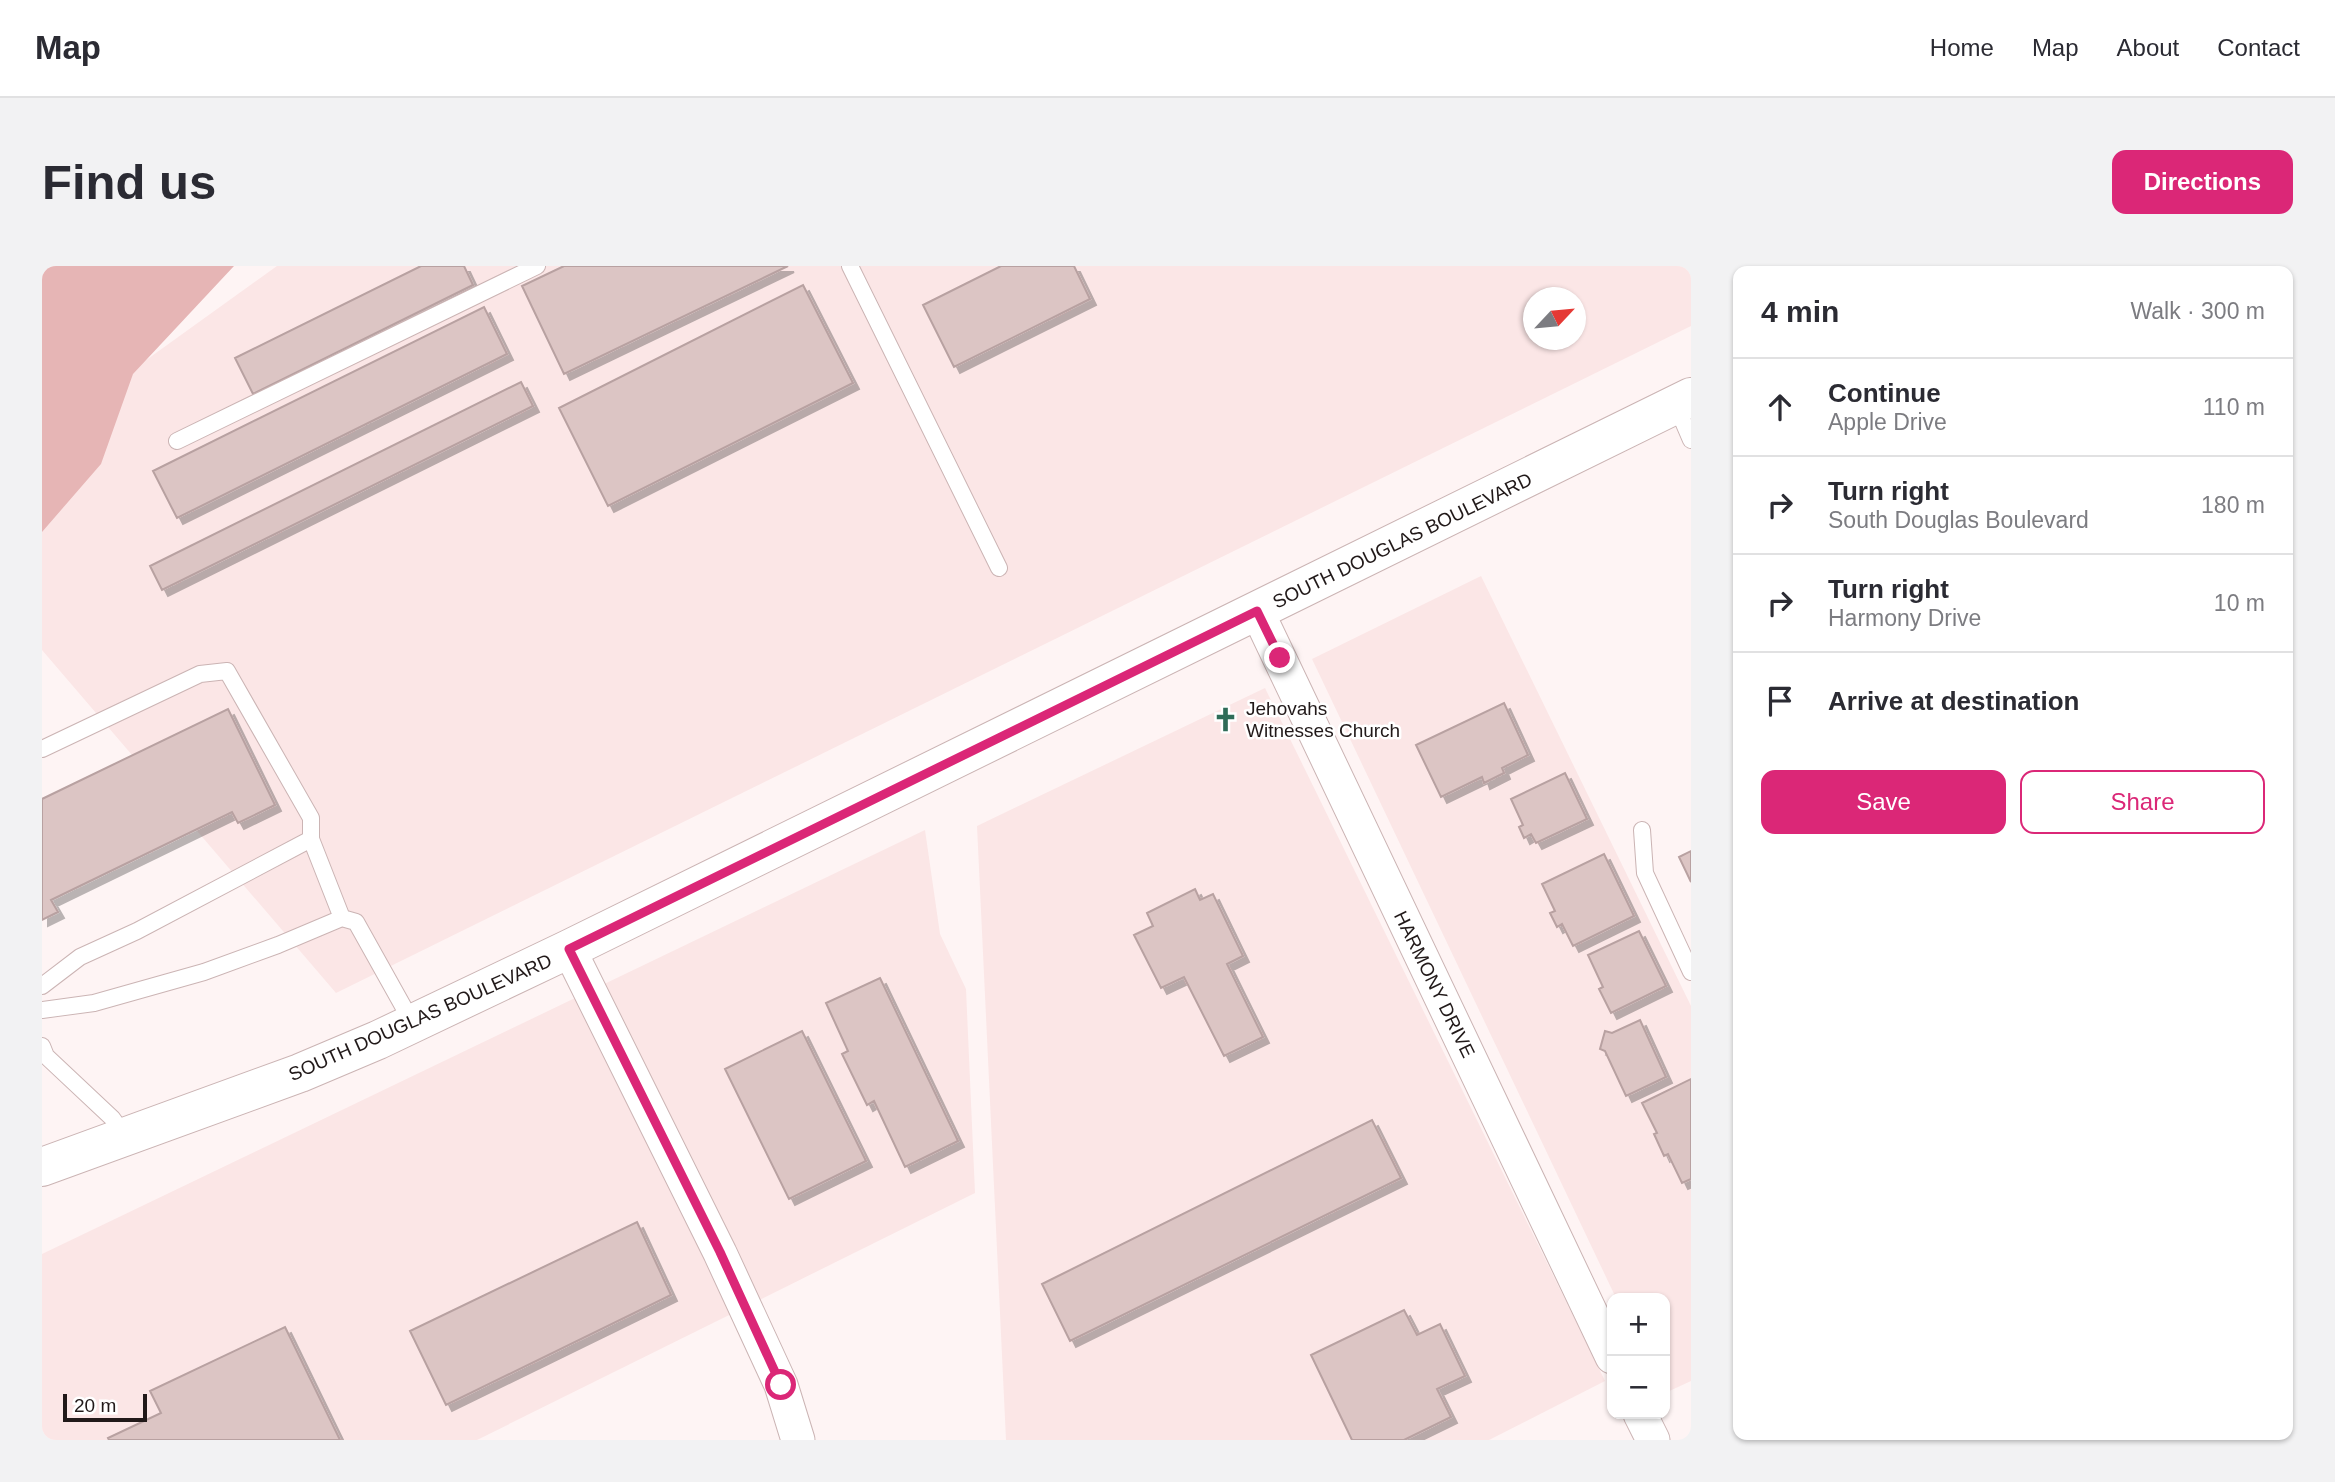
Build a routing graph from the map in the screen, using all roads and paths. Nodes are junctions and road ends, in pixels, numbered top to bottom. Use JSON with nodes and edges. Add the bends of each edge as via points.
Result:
{"nodes":[{"id":1,"x":537,"y":266,"type":"edge"},
{"id":2,"x":850,"y":266,"type":"edge"},
{"id":3,"x":1683,"y":401,"type":"edge"},
{"id":4,"x":1691,"y":440,"type":"edge"},
{"id":5,"x":177,"y":441,"type":"dead end"},
{"id":6,"x":999,"y":568,"type":"dead end"},
{"id":7,"x":1257,"y":611,"type":"junction"},
{"id":8,"x":42,"y":749,"type":"edge"},
{"id":9,"x":1642,"y":830,"type":"dead end"},
{"id":10,"x":311,"y":839,"type":"junction"},
{"id":11,"x":342,"y":918,"type":"junction"},
{"id":12,"x":569,"y":949,"type":"junction"},
{"id":13,"x":1691,"y":972,"type":"edge"},
{"id":14,"x":42,"y":986,"type":"edge"},
{"id":15,"x":42,"y":1010,"type":"edge"},
{"id":16,"x":413,"y":1024,"type":"junction"},
{"id":17,"x":43,"y":1052,"type":"edge"},
{"id":18,"x":125,"y":1136,"type":"junction"},
{"id":19,"x":42,"y":1167,"type":"edge"},
{"id":20,"x":1612,"y":1356,"type":"edge"},
{"id":21,"x":1642,"y":1419,"type":"edge"},
{"id":22,"x":798,"y":1440,"type":"edge"},
{"id":23,"x":1653,"y":1440,"type":"edge"}],
"edges":[{"from":1,"to":5,"type":"lane"},
{"from":2,"to":6,"type":"lane"},
{"from":3,"to":4,"type":"lane"},
{"from":3,"to":7,"type":"main road","name":"SOUTH DOUGLAS BOULEVARD"},
{"from":7,"to":12,"type":"main road","name":"SOUTH DOUGLAS BOULEVARD"},
{"from":7,"to":20,"type":"street","name":"HARMONY DRIVE"},
{"from":8,"to":10,"type":"lane","via":[[200,674],[227,671],[311,818]]},
{"from":9,"to":13,"type":"lane","via":[[1645,873]]},
{"from":10,"to":11,"type":"lane"},
{"from":10,"to":14,"type":"lane","via":[[80,957]]},
{"from":11,"to":15,"type":"lane","via":[[204,972],[94,1003]]},
{"from":11,"to":16,"type":"lane","via":[[356,922]]},
{"from":12,"to":16,"type":"main road","name":"SOUTH DOUGLAS BOULEVARD"},
{"from":12,"to":22,"type":"street","via":[[720,1252],[781,1385]]},
{"from":16,"to":18,"type":"main road","name":"SOUTH DOUGLAS BOULEVARD","via":[[300,1073]]},
{"from":17,"to":18,"type":"lane"},
{"from":18,"to":19,"type":"main road","name":"SOUTH DOUGLAS BOULEVARD"},
{"from":21,"to":23,"type":"street"}]}
